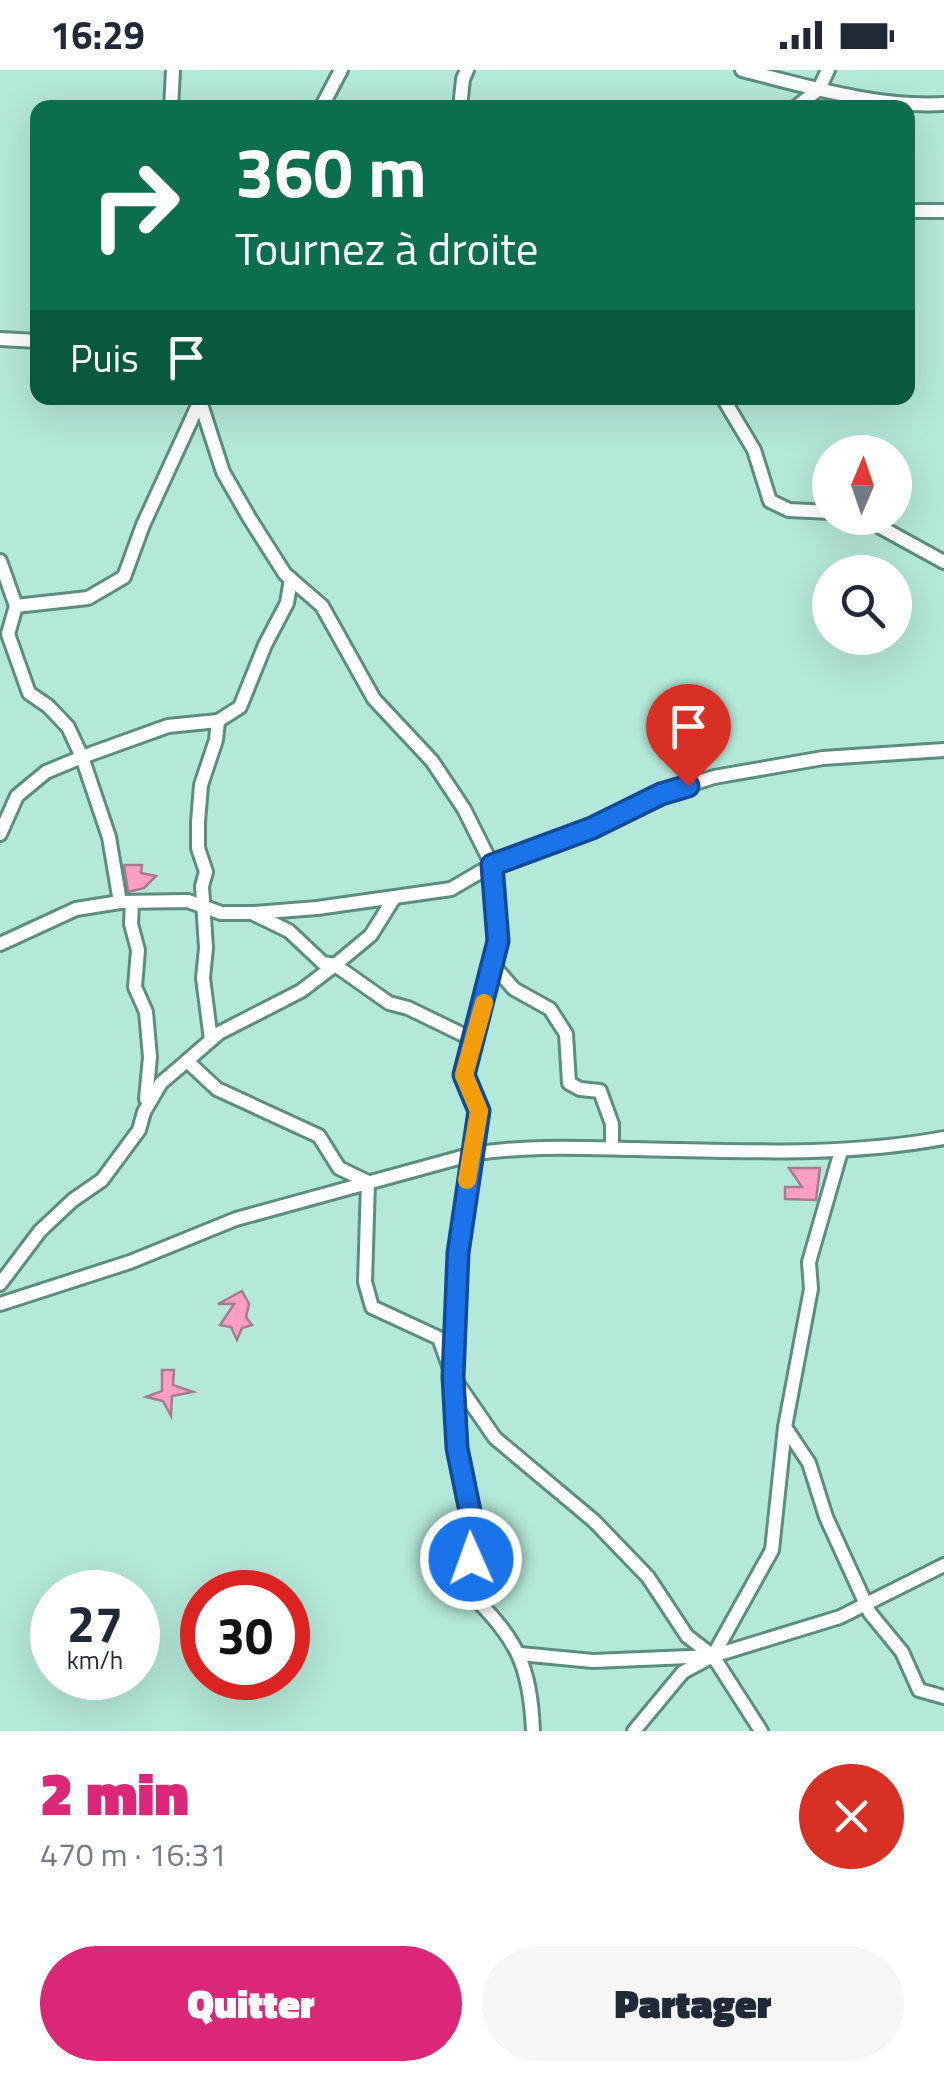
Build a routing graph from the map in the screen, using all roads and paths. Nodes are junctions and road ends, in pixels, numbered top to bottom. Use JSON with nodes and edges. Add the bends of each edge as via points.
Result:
{"nodes":[{"id":1,"x":173,"y":70,"type":"edge"},
{"id":2,"x":341,"y":70,"type":"edge"},
{"id":3,"x":468,"y":70,"type":"edge"},
{"id":4,"x":742,"y":70,"type":"edge"},
{"id":5,"x":828,"y":70,"type":"edge"},
{"id":6,"x":819,"y":89,"type":"junction"},
{"id":7,"x":171,"y":100,"type":"edge"},
{"id":8,"x":325,"y":100,"type":"edge"},
{"id":9,"x":461,"y":100,"type":"edge"},
{"id":10,"x":806,"y":100,"type":"edge"},
{"id":11,"x":891,"y":100,"type":"edge"},
{"id":12,"x":915,"y":104,"type":"edge"},
{"id":13,"x":944,"y":104,"type":"edge"},
{"id":14,"x":944,"y":210,"type":"edge"},
{"id":15,"x":915,"y":211,"type":"edge"},
{"id":16,"x":0,"y":339,"type":"edge"},
{"id":17,"x":30,"y":341,"type":"edge"},
{"id":18,"x":196,"y":405,"type":"edge"},
{"id":19,"x":201,"y":405,"type":"edge"},
{"id":20,"x":727,"y":405,"type":"edge"},
{"id":21,"x":812,"y":511,"type":"edge"},
{"id":22,"x":895,"y":535,"type":"edge"},
{"id":23,"x":0,"y":561,"type":"edge"},
{"id":24,"x":944,"y":562,"type":"edge"},
{"id":25,"x":291,"y":579,"type":"junction"},
{"id":26,"x":16,"y":606,"type":"junction"},
{"id":27,"x":218,"y":721,"type":"junction"},
{"id":28,"x":944,"y":750,"type":"edge"},
{"id":29,"x":82,"y":757,"type":"junction"},
{"id":30,"x":0,"y":834,"type":"edge"},
{"id":31,"x":492,"y":865,"type":"junction"},
{"id":32,"x":394,"y":898,"type":"junction"},
{"id":33,"x":126,"y":902,"type":"junction"},
{"id":34,"x":204,"y":907,"type":"junction"},
{"id":35,"x":253,"y":913,"type":"junction"},
{"id":36,"x":0,"y":944,"type":"edge"},
{"id":37,"x":335,"y":965,"type":"junction"},
{"id":38,"x":492,"y":965,"type":"junction"},
{"id":39,"x":211,"y":1040,"type":"junction"},
{"id":40,"x":474,"y":1040,"type":"junction"},
{"id":41,"x":187,"y":1061,"type":"junction"},
{"id":42,"x":144,"y":1112,"type":"junction"},
{"id":43,"x":944,"y":1138,"type":"edge"},
{"id":44,"x":612,"y":1148,"type":"junction"},
{"id":45,"x":841,"y":1151,"type":"junction"},
{"id":46,"x":473,"y":1154,"type":"junction"},
{"id":47,"x":368,"y":1182,"type":"junction"},
{"id":48,"x":0,"y":1284,"type":"edge"},
{"id":49,"x":0,"y":1304,"type":"edge"},
{"id":50,"x":453,"y":1377,"type":"junction"},
{"id":51,"x":785,"y":1427,"type":"junction"},
{"id":52,"x":944,"y":1565,"type":"edge"},
{"id":53,"x":865,"y":1603,"type":"junction"},
{"id":54,"x":520,"y":1654,"type":"junction"},
{"id":55,"x":712,"y":1656,"type":"junction"},
{"id":56,"x":944,"y":1697,"type":"edge"},
{"id":57,"x":533,"y":1731,"type":"edge"},
{"id":58,"x":634,"y":1731,"type":"edge"},
{"id":59,"x":761,"y":1731,"type":"edge"}],
"edges":[{"from":1,"to":7,"type":"street"},
{"from":2,"to":8,"type":"street"},
{"from":3,"to":9,"type":"street"},
{"from":4,"to":6,"type":"street"},
{"from":5,"to":6,"type":"street"},
{"from":6,"to":10,"type":"street"},
{"from":6,"to":11,"type":"street"},
{"from":12,"to":13,"type":"street"},
{"from":14,"to":15,"type":"street"},
{"from":16,"to":17,"type":"street"},
{"from":18,"to":26,"type":"street","via":[[124,578],[88,598]]},
{"from":19,"to":25,"type":"street","via":[[224,472]]},
{"from":20,"to":21,"type":"street","via":[[754,450],[770,501]]},
{"from":22,"to":24,"type":"street"},
{"from":23,"to":26,"type":"street"},
{"from":25,"to":27,"type":"street","via":[[287,603],[240,707]]},
{"from":25,"to":31,"type":"street","via":[[322,606],[374,699],[432,760]]},
{"from":26,"to":29,"type":"street","via":[[8,634],[29,693],[68,727]]},
{"from":27,"to":29,"type":"street","via":[[168,726]]},
{"from":27,"to":34,"type":"street","via":[[198,822]]},
{"from":28,"to":31,"type":"street","via":[[824,758],[714,777]]},
{"from":29,"to":30,"type":"street","via":[[46,772],[17,796]]},
{"from":29,"to":33,"type":"street"},
{"from":31,"to":32,"type":"street","via":[[452,888]]},
{"from":31,"to":38,"type":"street","via":[[498,941]]},
{"from":32,"to":35,"type":"street"},
{"from":32,"to":37,"type":"street","via":[[371,935]]},
{"from":33,"to":34,"type":"street","via":[[188,900]]},
{"from":33,"to":36,"type":"street","via":[[76,908]]},
{"from":33,"to":42,"type":"street","via":[[150,1057]]},
{"from":34,"to":35,"type":"street"},
{"from":34,"to":39,"type":"street"},
{"from":35,"to":37,"type":"street"},
{"from":37,"to":39,"type":"street","via":[[301,992]]},
{"from":37,"to":40,"type":"street","via":[[388,1003]]},
{"from":38,"to":40,"type":"street"},
{"from":38,"to":44,"type":"street","via":[[550,1010],[566,1034],[569,1083],[600,1091]]},
{"from":39,"to":41,"type":"street"},
{"from":40,"to":46,"type":"street","via":[[464,1075],[479,1111]]},
{"from":41,"to":42,"type":"street","via":[[161,1083]]},
{"from":41,"to":47,"type":"street","via":[[216,1089],[319,1136],[339,1168]]},
{"from":42,"to":48,"type":"street","via":[[139,1130],[102,1180],[40,1231]]},
{"from":43,"to":45,"type":"street"},
{"from":44,"to":45,"type":"street"},
{"from":44,"to":46,"type":"street"},
{"from":45,"to":51,"type":"street","via":[[809,1262],[811,1289]]},
{"from":46,"to":47,"type":"street"},
{"from":46,"to":50,"type":"street","via":[[458,1253]]},
{"from":47,"to":49,"type":"street","via":[[236,1218],[130,1262]]},
{"from":47,"to":50,"type":"street","via":[[364,1282],[372,1307],[438,1338]]},
{"from":50,"to":54,"type":"street","via":[[457,1448],[473,1526],[470,1593]]},
{"from":50,"to":55,"type":"street","via":[[494,1438],[594,1521],[648,1577],[687,1636]]},
{"from":51,"to":53,"type":"street","via":[[809,1464]]},
{"from":51,"to":55,"type":"street","via":[[772,1550]]},
{"from":52,"to":53,"type":"street"},
{"from":53,"to":55,"type":"street","via":[[840,1618]]},
{"from":53,"to":56,"type":"street","via":[[902,1652],[918,1690]]},
{"from":54,"to":55,"type":"street","via":[[593,1660]]},
{"from":54,"to":57,"type":"street"},
{"from":55,"to":58,"type":"street","via":[[683,1672]]},
{"from":55,"to":59,"type":"street"}]}
